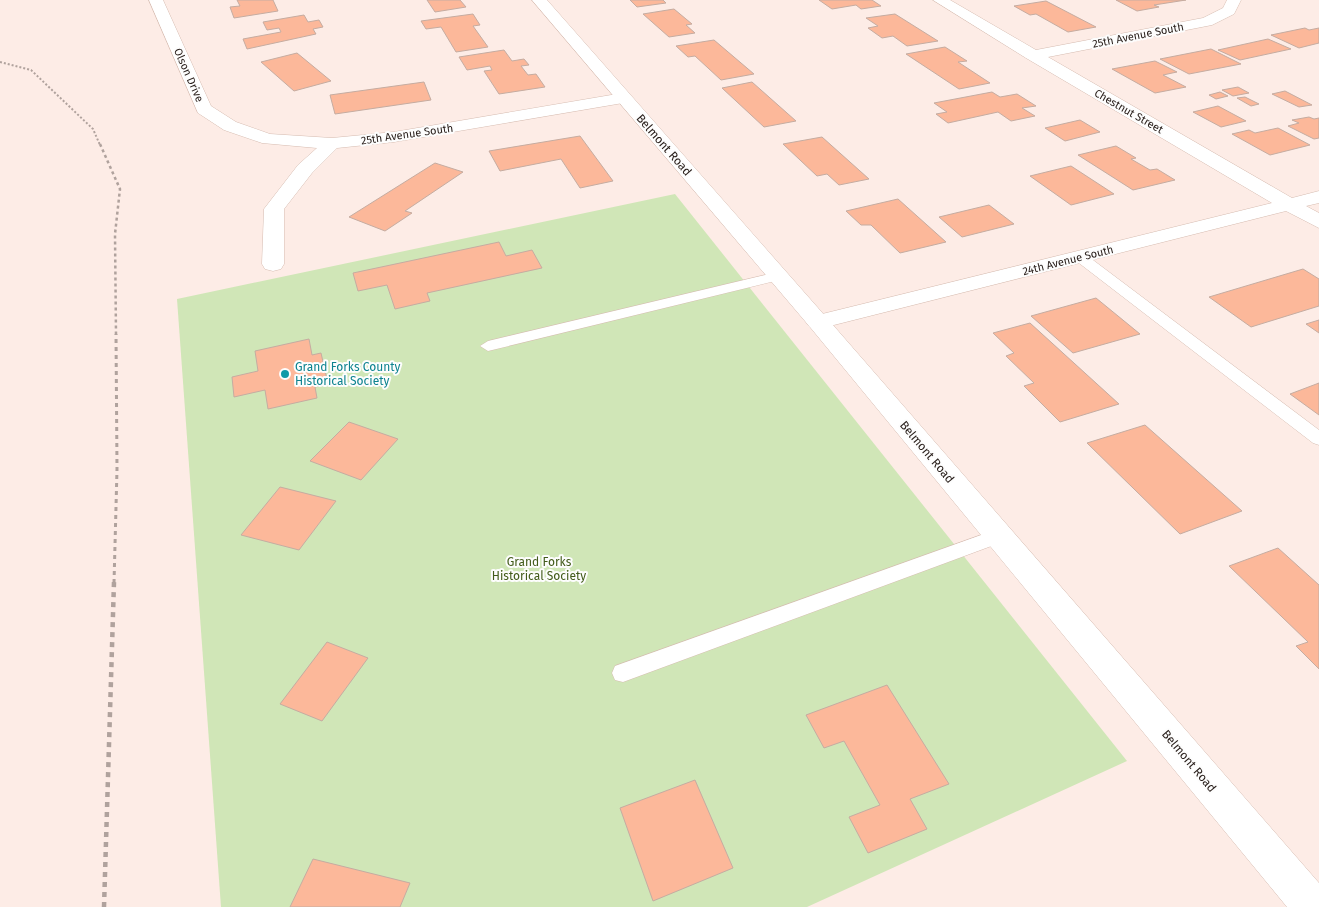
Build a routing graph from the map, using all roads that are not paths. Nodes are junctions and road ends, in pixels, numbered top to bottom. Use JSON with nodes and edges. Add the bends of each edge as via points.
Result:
{"nodes":[{"id":1,"x":156,"y":0,"type":"edge"},
{"id":2,"x":539,"y":0,"type":"edge"},
{"id":3,"x":940,"y":0,"type":"edge"},
{"id":4,"x":1234,"y":0,"type":"edge"},
{"id":5,"x":1032,"y":55,"type":"junction"},
{"id":6,"x":623,"y":98,"type":"junction"},
{"id":7,"x":332,"y":143,"type":"junction"},
{"id":8,"x":1319,"y":197,"type":"edge"},
{"id":9,"x":1290,"y":205,"type":"junction"},
{"id":10,"x":1319,"y":222,"type":"edge"},
{"id":11,"x":1080,"y":257,"type":"junction"},
{"id":12,"x":272,"y":264,"type":"dead end"},
{"id":13,"x":778,"y":276,"type":"junction"},
{"id":14,"x":818,"y":322,"type":"junction"},
{"id":15,"x":488,"y":346,"type":"dead end"},
{"id":16,"x":1319,"y":439,"type":"edge"},
{"id":17,"x":998,"y":536,"type":"junction"},
{"id":18,"x":623,"y":673,"type":"dead end"},
{"id":19,"x":1313,"y":907,"type":"edge"}],
"edges":[{"from":1,"to":7,"type":"street","name":"Olson Drive","via":[[204,109],[230,126],[268,138]]},
{"from":2,"to":6,"type":"street","name":"Belmont Road"},
{"from":3,"to":5,"type":"street","name":"Chestnut Street"},
{"from":4,"to":5,"type":"street","name":"25th Avenue South","via":[[1229,11],[1207,22]]},
{"from":5,"to":9,"type":"street","name":"Chestnut Street"},
{"from":6,"to":7,"type":"street","name":"25th Avenue South","via":[[394,137]]},
{"from":6,"to":13,"type":"street","name":"Belmont Road"},
{"from":7,"to":12,"type":"street","via":[[305,169],[274,209]]},
{"from":8,"to":9,"type":"street","name":"24th Avenue South"},
{"from":9,"to":10,"type":"street","name":"Chestnut Street"},
{"from":9,"to":11,"type":"street","name":"24th Avenue South"},
{"from":11,"to":14,"type":"street","name":"24th Avenue South"},
{"from":11,"to":16,"type":"lane"},
{"from":13,"to":14,"type":"street","name":"Belmont Road"},
{"from":13,"to":15,"type":"lane"},
{"from":14,"to":17,"type":"street","name":"Belmont Road"},
{"from":17,"to":18,"type":"lane"},
{"from":17,"to":19,"type":"street","name":"Belmont Road"}]}
